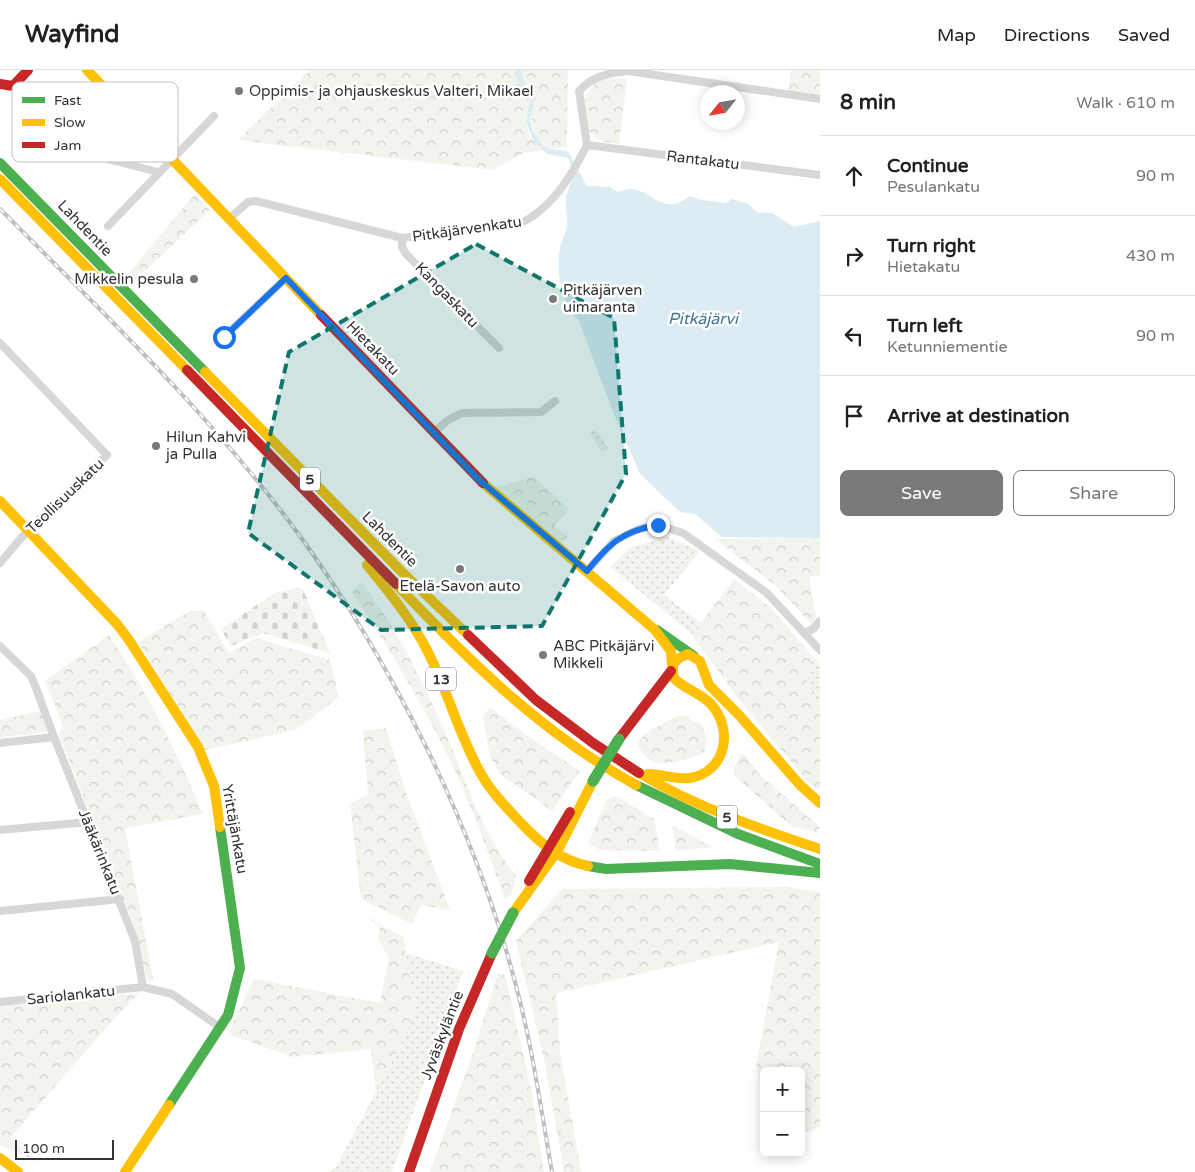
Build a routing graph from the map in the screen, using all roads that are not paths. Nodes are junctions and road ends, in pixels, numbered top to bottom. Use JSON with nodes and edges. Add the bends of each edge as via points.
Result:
{"nodes":[{"id":1,"x":87,"y":70,"type":"edge"},
{"id":2,"x":98,"y":82,"type":"edge"},
{"id":3,"x":820,"y":99,"type":"edge"},
{"id":4,"x":214,"y":116,"type":"dead end"},
{"id":5,"x":587,"y":145,"type":"junction"},
{"id":6,"x":178,"y":151,"type":"edge"},
{"id":7,"x":119,"y":162,"type":"edge"},
{"id":8,"x":167,"y":162,"type":"edge"},
{"id":9,"x":175,"y":162,"type":"edge"},
{"id":10,"x":0,"y":163,"type":"edge"},
{"id":11,"x":158,"y":172,"type":"junction"},
{"id":12,"x":820,"y":175,"type":"edge"},
{"id":13,"x":0,"y":179,"type":"edge"},
{"id":14,"x":229,"y":219,"type":"junction"},
{"id":15,"x":108,"y":226,"type":"dead end"},
{"id":16,"x":402,"y":238,"type":"junction"},
{"id":17,"x":286,"y":278,"type":"junction"},
{"id":18,"x":224,"y":337,"type":"dead end"},
{"id":19,"x":0,"y":342,"type":"edge"},
{"id":20,"x":499,"y":348,"type":"dead end"},
{"id":21,"x":556,"y":401,"type":"dead end"},
{"id":22,"x":433,"y":433,"type":"junction"},
{"id":23,"x":0,"y":502,"type":"edge"},
{"id":24,"x":326,"y":513,"type":"junction"},
{"id":25,"x":28,"y":530,"type":"junction"},
{"id":26,"x":0,"y":563,"type":"edge"},
{"id":27,"x":587,"y":571,"type":"junction"},
{"id":28,"x":820,"y":621,"type":"edge"},
{"id":29,"x":654,"y":629,"type":"junction"},
{"id":30,"x":804,"y":633,"type":"junction"},
{"id":31,"x":0,"y":646,"type":"edge"},
{"id":32,"x":820,"y":650,"type":"edge"},
{"id":33,"x":695,"y":656,"type":"junction"},
{"id":34,"x":702,"y":666,"type":"junction"},
{"id":35,"x":672,"y":668,"type":"junction"},
{"id":36,"x":684,"y":685,"type":"junction"},
{"id":37,"x":649,"y":702,"type":"junction"},
{"id":38,"x":54,"y":737,"type":"junction"},
{"id":39,"x":0,"y":743,"type":"edge"},
{"id":40,"x":640,"y":774,"type":"junction"},
{"id":41,"x":820,"y":803,"type":"edge"},
{"id":42,"x":88,"y":822,"type":"junction"},
{"id":43,"x":0,"y":830,"type":"edge"},
{"id":44,"x":820,"y":850,"type":"edge"},
{"id":45,"x":551,"y":851,"type":"junction"},
{"id":46,"x":820,"y":864,"type":"edge"},
{"id":47,"x":820,"y":873,"type":"edge"},
{"id":48,"x":120,"y":899,"type":"junction"},
{"id":49,"x":0,"y":911,"type":"edge"},
{"id":50,"x":143,"y":987,"type":"junction"},
{"id":51,"x":0,"y":1002,"type":"edge"},
{"id":52,"x":221,"y":1028,"type":"junction"},
{"id":53,"x":0,"y":1158,"type":"edge"},
{"id":54,"x":18,"y":1172,"type":"edge"},
{"id":55,"x":125,"y":1172,"type":"edge"},
{"id":56,"x":408,"y":1172,"type":"edge"}],
"edges":[{"from":1,"to":2,"type":"main road","name":"Hietakatu"},
{"from":3,"to":5,"type":"street","via":[[628,72],[608,73],[586,83],[579,91]]},
{"from":4,"to":6,"type":"street"},
{"from":5,"to":12,"type":"street","name":"Rantakatu"},
{"from":5,"to":16,"type":"street","name":"Pitkäjärvenkatu","via":[[546,207],[532,218],[517,225]]},
{"from":7,"to":11,"type":"street"},
{"from":8,"to":11,"type":"street"},
{"from":9,"to":14,"type":"main road","name":"Hietakatu"},
{"from":10,"to":40,"type":"main road","name":"Lahdentie","number":"5","via":[[449,619],[536,700]]},
{"from":11,"to":15,"type":"street"},
{"from":13,"to":24,"type":"main road","name":"Lahdentie","number":"5"},
{"from":14,"to":16,"type":"street","name":"Pitkäjärvenkatu","via":[[248,202],[256,201]]},
{"from":14,"to":17,"type":"main road","name":"Hietakatu"},
{"from":16,"to":20,"type":"street","name":"Kangaskatu","via":[[406,254]]},
{"from":17,"to":18,"type":"street"},
{"from":17,"to":22,"type":"main road","name":"Hietakatu"},
{"from":19,"to":25,"type":"street","name":"Teollisuuskatu","via":[[106,455]]},
{"from":21,"to":22,"type":"street","via":[[541,412],[462,413]]},
{"from":22,"to":27,"type":"main road","name":"Hietakatu","via":[[477,478]]},
{"from":23,"to":25,"type":"main road","name":"Yrittäjänkatu"},
{"from":24,"to":45,"type":"main road","number":"13","via":[[400,606],[418,635],[438,673],[469,753],[488,785],[506,808]]},
{"from":24,"to":46,"type":"main road","name":"Lahdentie","number":"5","via":[[478,668],[568,743],[626,781],[678,809],[721,829]]},
{"from":25,"to":26,"type":"street","name":"Teollisuuskatu"},
{"from":25,"to":52,"type":"main road","name":"Yrittäjänkatu","via":[[117,624],[204,760],[214,786],[222,829],[240,968],[236,992]]},
{"from":27,"to":29,"type":"main road","name":"Hietakatu"},
{"from":27,"to":30,"type":"street","via":[[614,541],[641,528],[658,525],[684,532],[767,593]]},
{"from":28,"to":30,"type":"street"},
{"from":29,"to":33,"type":"main road","name":"Hietakatu"},
{"from":29,"to":35,"type":"main road","name":"Hietakatu","via":[[671,651]]},
{"from":30,"to":32,"type":"street"},
{"from":31,"to":38,"type":"street","name":"Jääkärinkatu","via":[[31,676]]},
{"from":33,"to":34,"type":"main road"},
{"from":33,"to":35,"type":"main road","via":[[681,655]]},
{"from":34,"to":36,"type":"main road","via":[[700,677],[692,685]]},
{"from":34,"to":41,"type":"main road","via":[[708,685]]},
{"from":35,"to":36,"type":"main road","via":[[676,681]]},
{"from":35,"to":37,"type":"main road","name":"Jyväskyläntie"},
{"from":36,"to":37,"type":"main road","name":"Jyväskyläntie","via":[[671,687]]},
{"from":36,"to":40,"type":"main road","via":[[713,704],[723,719],[726,736],[718,760],[706,772],[691,778]]},
{"from":37,"to":45,"type":"main road","name":"Jyväskyläntie","bridge":true,"via":[[619,739]]},
{"from":38,"to":39,"type":"street"},
{"from":38,"to":42,"type":"street","name":"Jääkärinkatu"},
{"from":40,"to":44,"type":"main road","name":"Lahdentie","number":"5","via":[[729,818]]},
{"from":42,"to":43,"type":"street"},
{"from":42,"to":48,"type":"street","name":"Jääkärinkatu"},
{"from":45,"to":47,"type":"main road","via":[[567,861],[606,869],[730,864]]},
{"from":45,"to":56,"type":"main road","name":"Jyväskyläntie","bridge":true,"via":[[530,893],[513,913],[492,953],[459,1029]]},
{"from":48,"to":49,"type":"street"},
{"from":48,"to":50,"type":"street","name":"Jääkärinkatu","via":[[135,941]]},
{"from":50,"to":51,"type":"street","name":"Sariolankatu"},
{"from":50,"to":52,"type":"street","via":[[172,994]]},
{"from":52,"to":55,"type":"main road","name":"Yrittäjänkatu"},
{"from":53,"to":54,"type":"main road"}]}
